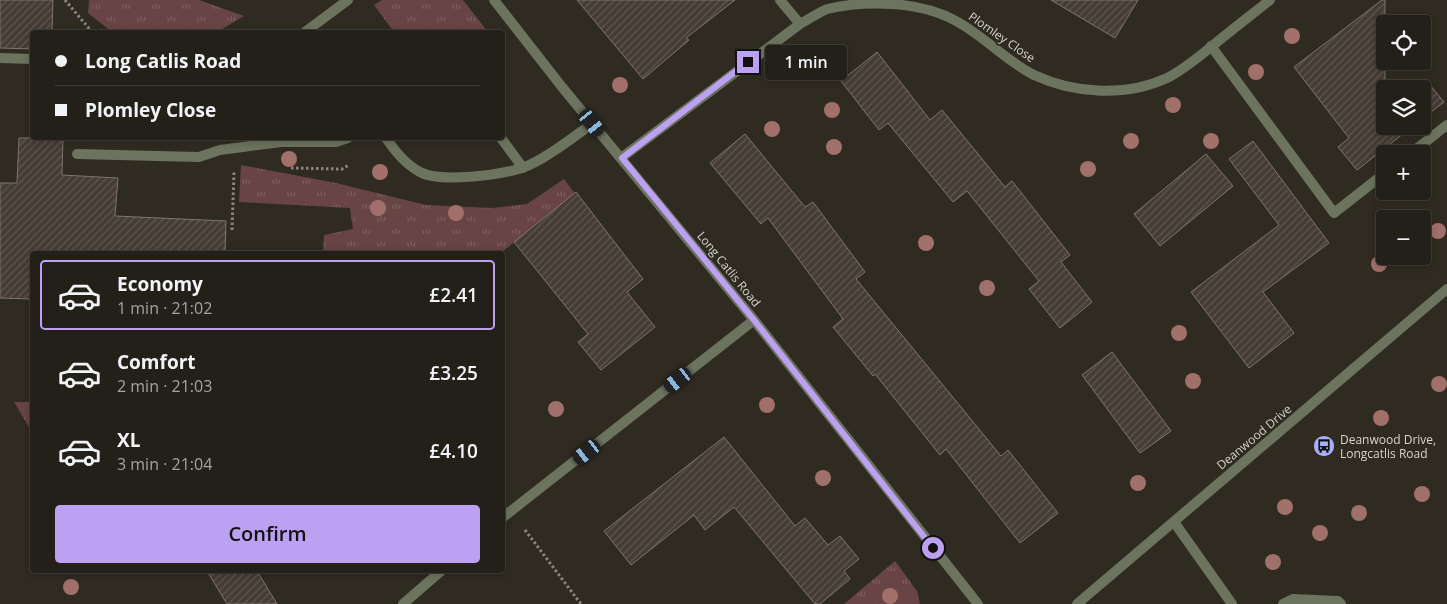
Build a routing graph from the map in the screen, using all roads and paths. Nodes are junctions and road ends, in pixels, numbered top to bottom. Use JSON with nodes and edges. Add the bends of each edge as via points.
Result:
{"nodes":[{"id":1,"x":65,"y":0,"type":"edge"},
{"id":2,"x":348,"y":0,"type":"edge"},
{"id":3,"x":494,"y":0,"type":"edge"},
{"id":4,"x":780,"y":0,"type":"edge"},
{"id":5,"x":1270,"y":0,"type":"edge"},
{"id":6,"x":800,"y":24,"type":"junction"},
{"id":7,"x":90,"y":30,"type":"edge"},
{"id":8,"x":308,"y":30,"type":"edge"},
{"id":9,"x":1211,"y":46,"type":"junction"},
{"id":10,"x":0,"y":58,"type":"edge"},
{"id":11,"x":30,"y":59,"type":"edge"},
{"id":12,"x":592,"y":123,"type":"junction"},
{"id":13,"x":1447,"y":125,"type":"edge"},
{"id":14,"x":342,"y":140,"type":"edge"},
{"id":15,"x":387,"y":140,"type":"edge"},
{"id":16,"x":502,"y":140,"type":"edge"},
{"id":17,"x":1421,"y":145,"type":"edge"},
{"id":18,"x":77,"y":154,"type":"dead end"},
{"id":19,"x":622,"y":158,"type":"junction"},
{"id":20,"x":350,"y":164,"type":"dead end"},
{"id":21,"x":282,"y":167,"type":"dead end"},
{"id":22,"x":523,"y":168,"type":"junction"},
{"id":23,"x":234,"y":170,"type":"dead end"},
{"id":24,"x":1376,"y":180,"type":"edge"},
{"id":25,"x":232,"y":230,"type":"dead end"},
{"id":26,"x":1447,"y":289,"type":"edge"},
{"id":27,"x":754,"y":320,"type":"junction"},
{"id":28,"x":506,"y":515,"type":"edge"},
{"id":29,"x":1174,"y":522,"type":"junction"},
{"id":30,"x":439,"y":573,"type":"edge"},
{"id":31,"x":403,"y":604,"type":"edge"},
{"id":32,"x":581,"y":604,"type":"edge"},
{"id":33,"x":978,"y":604,"type":"edge"},
{"id":34,"x":1077,"y":604,"type":"edge"},
{"id":35,"x":1232,"y":604,"type":"edge"},
{"id":36,"x":1283,"y":604,"type":"edge"},
{"id":37,"x":1341,"y":604,"type":"edge"}],
"edges":[{"from":1,"to":7,"type":"path"},
{"from":2,"to":8,"type":"street"},
{"from":3,"to":12,"type":"street","name":"Long Catlis Road"},
{"from":4,"to":6,"type":"street"},
{"from":5,"to":9,"type":"street","name":"Plomley Close"},
{"from":6,"to":9,"type":"street","name":"Plomley Close","via":[[828,8],[854,2],[878,1],[927,8],[956,20],[1034,75],[1095,91],[1144,86],[1167,78]]},
{"from":6,"to":19,"type":"street","name":"Plomley Close"},
{"from":9,"to":24,"type":"street","via":[[1334,213]]},
{"from":10,"to":11,"type":"street"},
{"from":12,"to":19,"type":"street","name":"Long Catlis Road"},
{"from":12,"to":22,"type":"street"},
{"from":13,"to":17,"type":"street"},
{"from":14,"to":18,"type":"street","via":[[281,142],[220,150],[199,157]]},
{"from":15,"to":22,"type":"street","via":[[396,154],[422,173],[466,178]]},
{"from":16,"to":22,"type":"street"},
{"from":19,"to":27,"type":"street","name":"Long Catlis Road"},
{"from":20,"to":21,"type":"path","via":[[342,169]]},
{"from":23,"to":25,"type":"path"},
{"from":26,"to":29,"type":"street","name":"Deanwood Drive"},
{"from":27,"to":28,"type":"street"},
{"from":27,"to":33,"type":"street","name":"Long Catlis Road"},
{"from":28,"to":32,"type":"path"},
{"from":29,"to":34,"type":"street","name":"Deanwood Drive"},
{"from":29,"to":35,"type":"street"},
{"from":30,"to":31,"type":"street"},
{"from":36,"to":37,"type":"street","via":[[1293,599],[1338,601]]}]}
